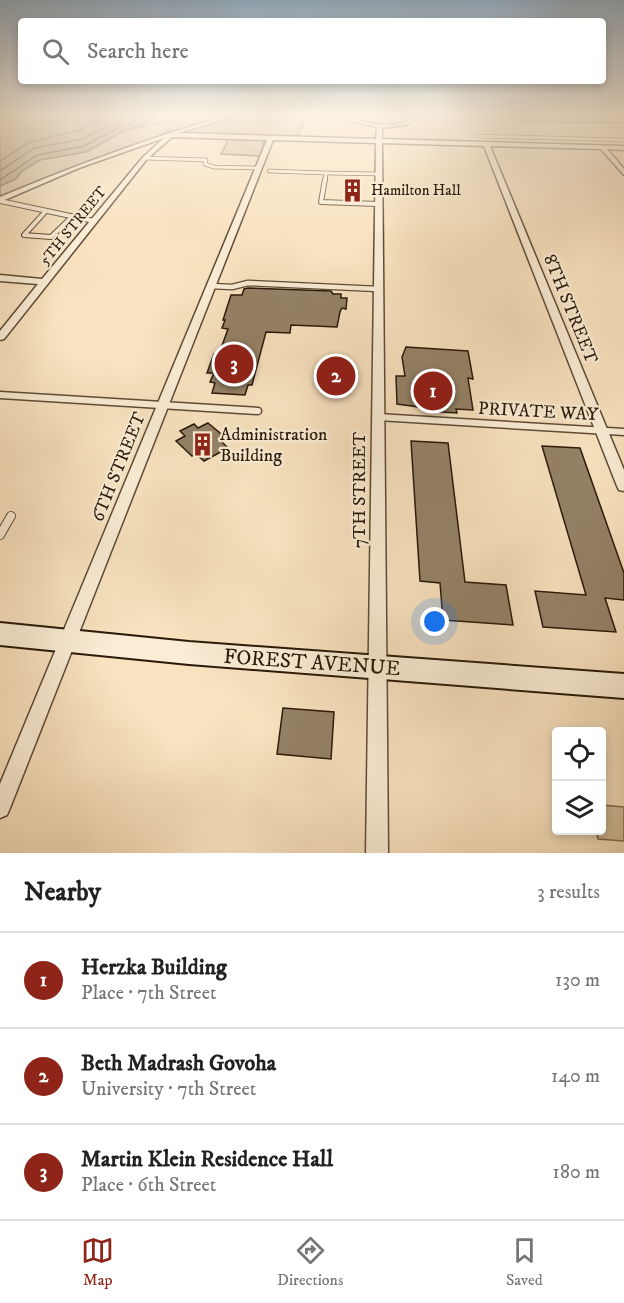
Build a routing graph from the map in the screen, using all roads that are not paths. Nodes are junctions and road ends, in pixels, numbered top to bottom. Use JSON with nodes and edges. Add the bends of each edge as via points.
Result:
{"nodes":[{"id":1,"x":110,"y":156,"type":"edge"},
{"id":2,"x":147,"y":156,"type":"edge"},
{"id":3,"x":267,"y":156,"type":"edge"},
{"id":4,"x":378,"y":156,"type":"edge"},
{"id":5,"x":489,"y":156,"type":"edge"},
{"id":6,"x":610,"y":156,"type":"edge"},
{"id":7,"x":145,"y":158,"type":"junction"},
{"id":8,"x":264,"y":170,"type":"junction"},
{"id":9,"x":623,"y":170,"type":"edge"},
{"id":10,"x":326,"y":173,"type":"junction"},
{"id":11,"x":378,"y":174,"type":"junction"},
{"id":12,"x":0,"y":201,"type":"edge"},
{"id":13,"x":378,"y":204,"type":"junction"},
{"id":14,"x":45,"y":212,"type":"junction"},
{"id":15,"x":72,"y":217,"type":"junction"},
{"id":16,"x":94,"y":221,"type":"junction"},
{"id":17,"x":0,"y":278,"type":"edge"},
{"id":18,"x":45,"y":282,"type":"junction"},
{"id":19,"x":211,"y":286,"type":"junction"},
{"id":20,"x":378,"y":289,"type":"junction"},
{"id":21,"x":0,"y":337,"type":"edge"},
{"id":22,"x":0,"y":395,"type":"edge"},
{"id":23,"x":163,"y":405,"type":"junction"},
{"id":24,"x":258,"y":411,"type":"dead end"},
{"id":25,"x":378,"y":417,"type":"junction"},
{"id":26,"x":602,"y":431,"type":"junction"},
{"id":27,"x":624,"y":432,"type":"edge"},
{"id":28,"x":624,"y":486,"type":"edge"},
{"id":29,"x":11,"y":516,"type":"dead end"},
{"id":30,"x":0,"y":535,"type":"edge"},
{"id":31,"x":0,"y":634,"type":"edge"},
{"id":32,"x":68,"y":640,"type":"junction"},
{"id":33,"x":377,"y":667,"type":"junction"},
{"id":34,"x":624,"y":686,"type":"edge"},
{"id":35,"x":2,"y":800,"type":"edge"},
{"id":36,"x":377,"y":853,"type":"edge"}],
"edges":[{"from":1,"to":12,"type":"street"},
{"from":2,"to":7,"type":"street","name":"5TH STREET"},
{"from":3,"to":8,"type":"street","name":"6TH STREET"},
{"from":4,"to":11,"type":"street","name":"7TH STREET"},
{"from":5,"to":26,"type":"street","name":"8TH STREET"},
{"from":6,"to":9,"type":"street"},
{"from":7,"to":8,"type":"lane","via":[[206,160],[205,164],[214,167]]},
{"from":7,"to":16,"type":"street","name":"5TH STREET"},
{"from":8,"to":10,"type":"lane"},
{"from":8,"to":19,"type":"street","name":"6TH STREET"},
{"from":10,"to":11,"type":"lane"},
{"from":10,"to":13,"type":"lane","via":[[321,202]]},
{"from":11,"to":13,"type":"street","name":"7TH STREET"},
{"from":12,"to":14,"type":"lane"},
{"from":13,"to":20,"type":"street","name":"7TH STREET"},
{"from":14,"to":15,"type":"lane"},
{"from":14,"to":15,"type":"lane","via":[[24,235],[51,237]]},
{"from":15,"to":16,"type":"lane"},
{"from":16,"to":18,"type":"street","name":"5TH STREET"},
{"from":17,"to":18,"type":"street"},
{"from":18,"to":21,"type":"street","name":"5TH STREET"},
{"from":19,"to":20,"type":"lane","via":[[248,283]]},
{"from":19,"to":23,"type":"street","name":"6TH STREET"},
{"from":20,"to":25,"type":"street","name":"7TH STREET"},
{"from":22,"to":23,"type":"lane"},
{"from":23,"to":24,"type":"lane"},
{"from":23,"to":32,"type":"street","name":"6TH STREET"},
{"from":25,"to":26,"type":"lane","name":"PRIVATE WAY"},
{"from":25,"to":33,"type":"street","name":"7TH STREET"},
{"from":26,"to":27,"type":"lane","name":"PRIVATE WAY"},
{"from":26,"to":28,"type":"street","name":"8TH STREET"},
{"from":29,"to":30,"type":"lane"},
{"from":31,"to":32,"type":"street","name":"FOREST AVENUE"},
{"from":32,"to":33,"type":"street","name":"FOREST AVENUE"},
{"from":32,"to":35,"type":"street","name":"6TH STREET"},
{"from":33,"to":34,"type":"street","name":"FOREST AVENUE"},
{"from":33,"to":36,"type":"street","name":"7TH STREET"}]}
